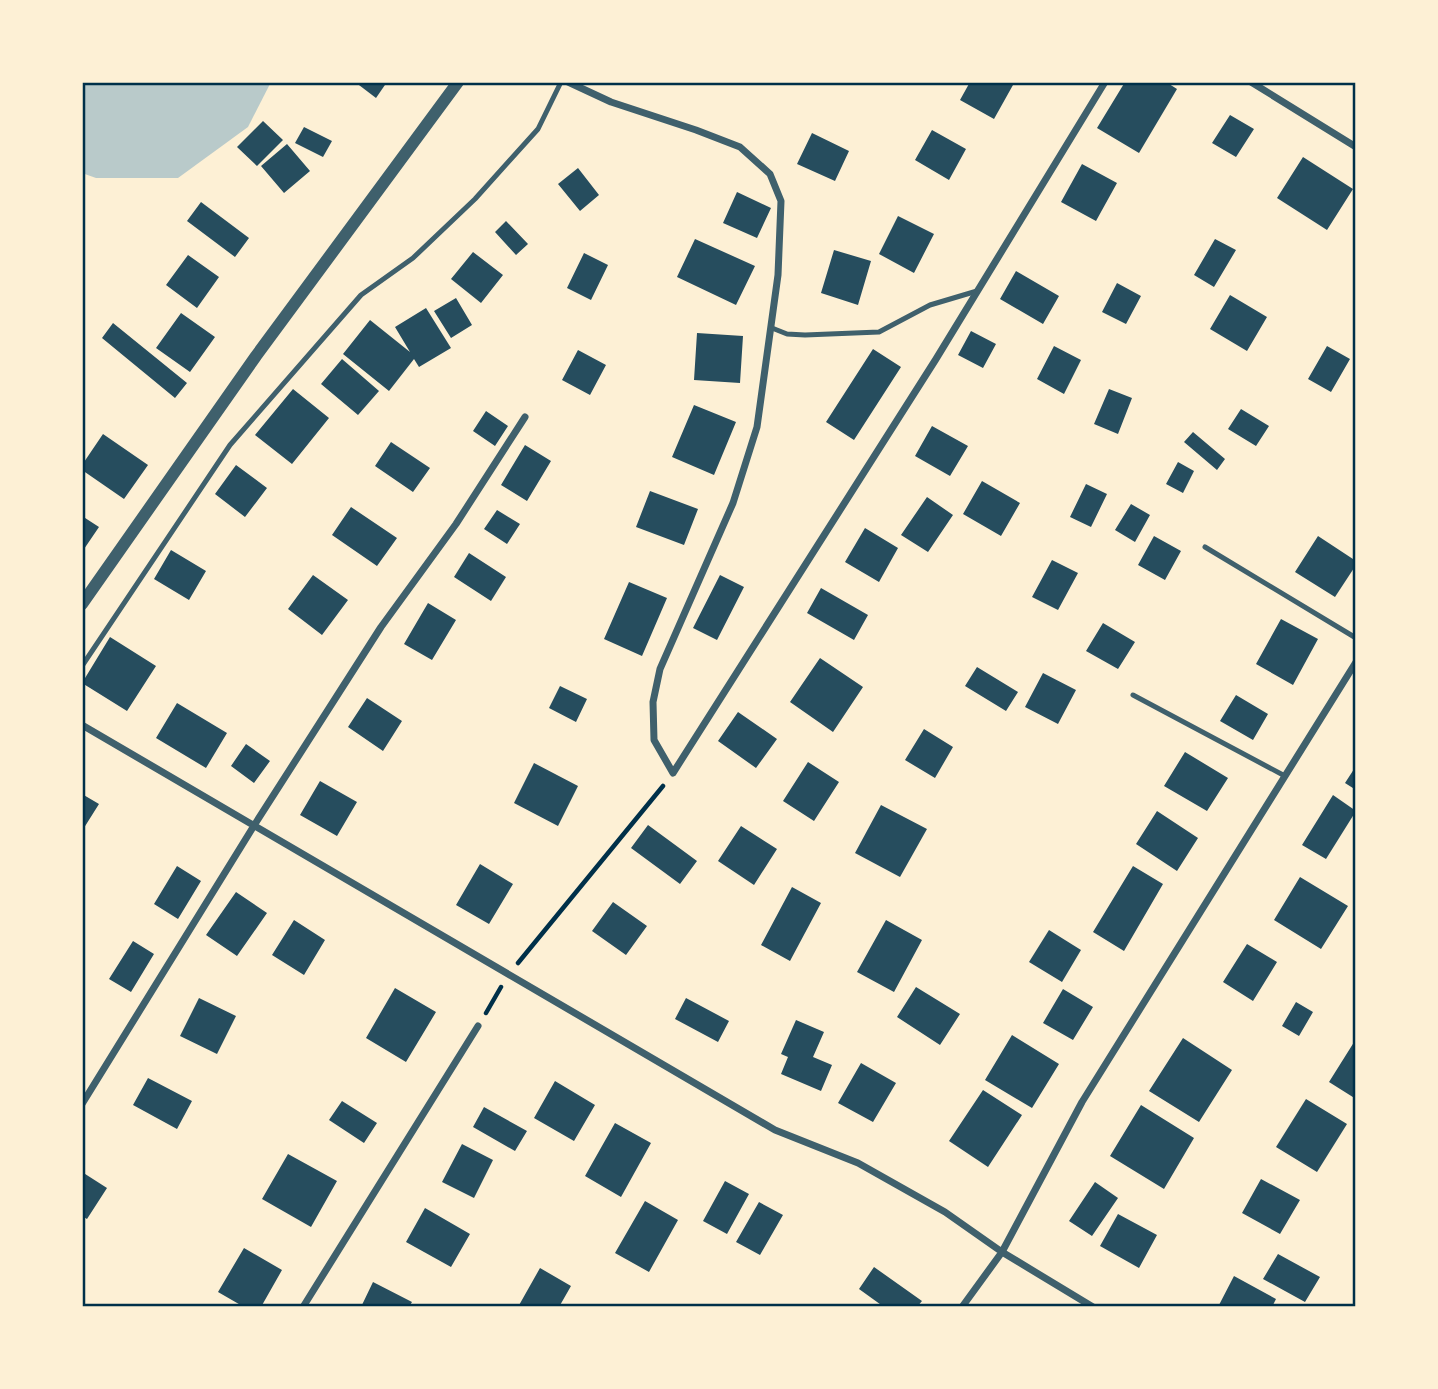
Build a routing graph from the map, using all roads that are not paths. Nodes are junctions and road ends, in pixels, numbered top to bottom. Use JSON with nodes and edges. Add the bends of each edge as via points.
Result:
{"nodes":[{"id":1,"x":458,"y":82,"type":"edge"},
{"id":2,"x":561,"y":82,"type":"edge"},
{"id":3,"x":568,"y":82,"type":"edge"},
{"id":4,"x":1105,"y":82,"type":"edge"},
{"id":5,"x":1251,"y":82,"type":"edge"},
{"id":6,"x":1356,"y":147,"type":"edge"},
{"id":7,"x":977,"y":290,"type":"junction"},
{"id":8,"x":772,"y":328,"type":"junction"},
{"id":9,"x":525,"y":417,"type":"dead end"},
{"id":10,"x":1205,"y":547,"type":"dead end"},
{"id":11,"x":82,"y":604,"type":"edge"},
{"id":12,"x":1356,"y":638,"type":"edge"},
{"id":13,"x":1356,"y":662,"type":"edge"},
{"id":14,"x":82,"y":666,"type":"edge"},
{"id":15,"x":1133,"y":695,"type":"dead end"},
{"id":16,"x":82,"y":724,"type":"edge"},
{"id":17,"x":1285,"y":776,"type":"junction"},
{"id":18,"x":255,"y":824,"type":"junction"},
{"id":19,"x":478,"y":1026,"type":"road end"},
{"id":20,"x":82,"y":1104,"type":"edge"},
{"id":21,"x":1002,"y":1252,"type":"junction"},
{"id":22,"x":303,"y":1307,"type":"edge"},
{"id":23,"x":962,"y":1307,"type":"edge"},
{"id":24,"x":1093,"y":1307,"type":"edge"}],
"edges":[{"from":1,"to":11,"type":"street","via":[[256,356]]},
{"from":2,"to":14,"type":"lane","via":[[538,129],[475,200],[413,258],[361,295],[230,445]]},
{"from":3,"to":8,"type":"street","via":[[611,102],[740,147],[770,174],[781,201]]},
{"from":4,"to":7,"type":"street"},
{"from":5,"to":6,"type":"street"},
{"from":7,"to":8,"type":"lane","via":[[930,305],[879,332],[805,335]]},
{"from":7,"to":8,"type":"street","via":[[673,773],[654,740],[653,702],[660,670],[733,503],[757,427]]},
{"from":9,"to":18,"type":"street","via":[[456,524],[381,626]]},
{"from":10,"to":12,"type":"lane"},
{"from":13,"to":17,"type":"street"},
{"from":15,"to":17,"type":"lane"},
{"from":16,"to":18,"type":"street"},
{"from":17,"to":21,"type":"street","via":[[1082,1102]]},
{"from":18,"to":20,"type":"street"},
{"from":18,"to":21,"type":"street","via":[[775,1130],[858,1163],[945,1212]]},
{"from":19,"to":22,"type":"street"},
{"from":21,"to":23,"type":"street"},
{"from":21,"to":24,"type":"street"}]}
